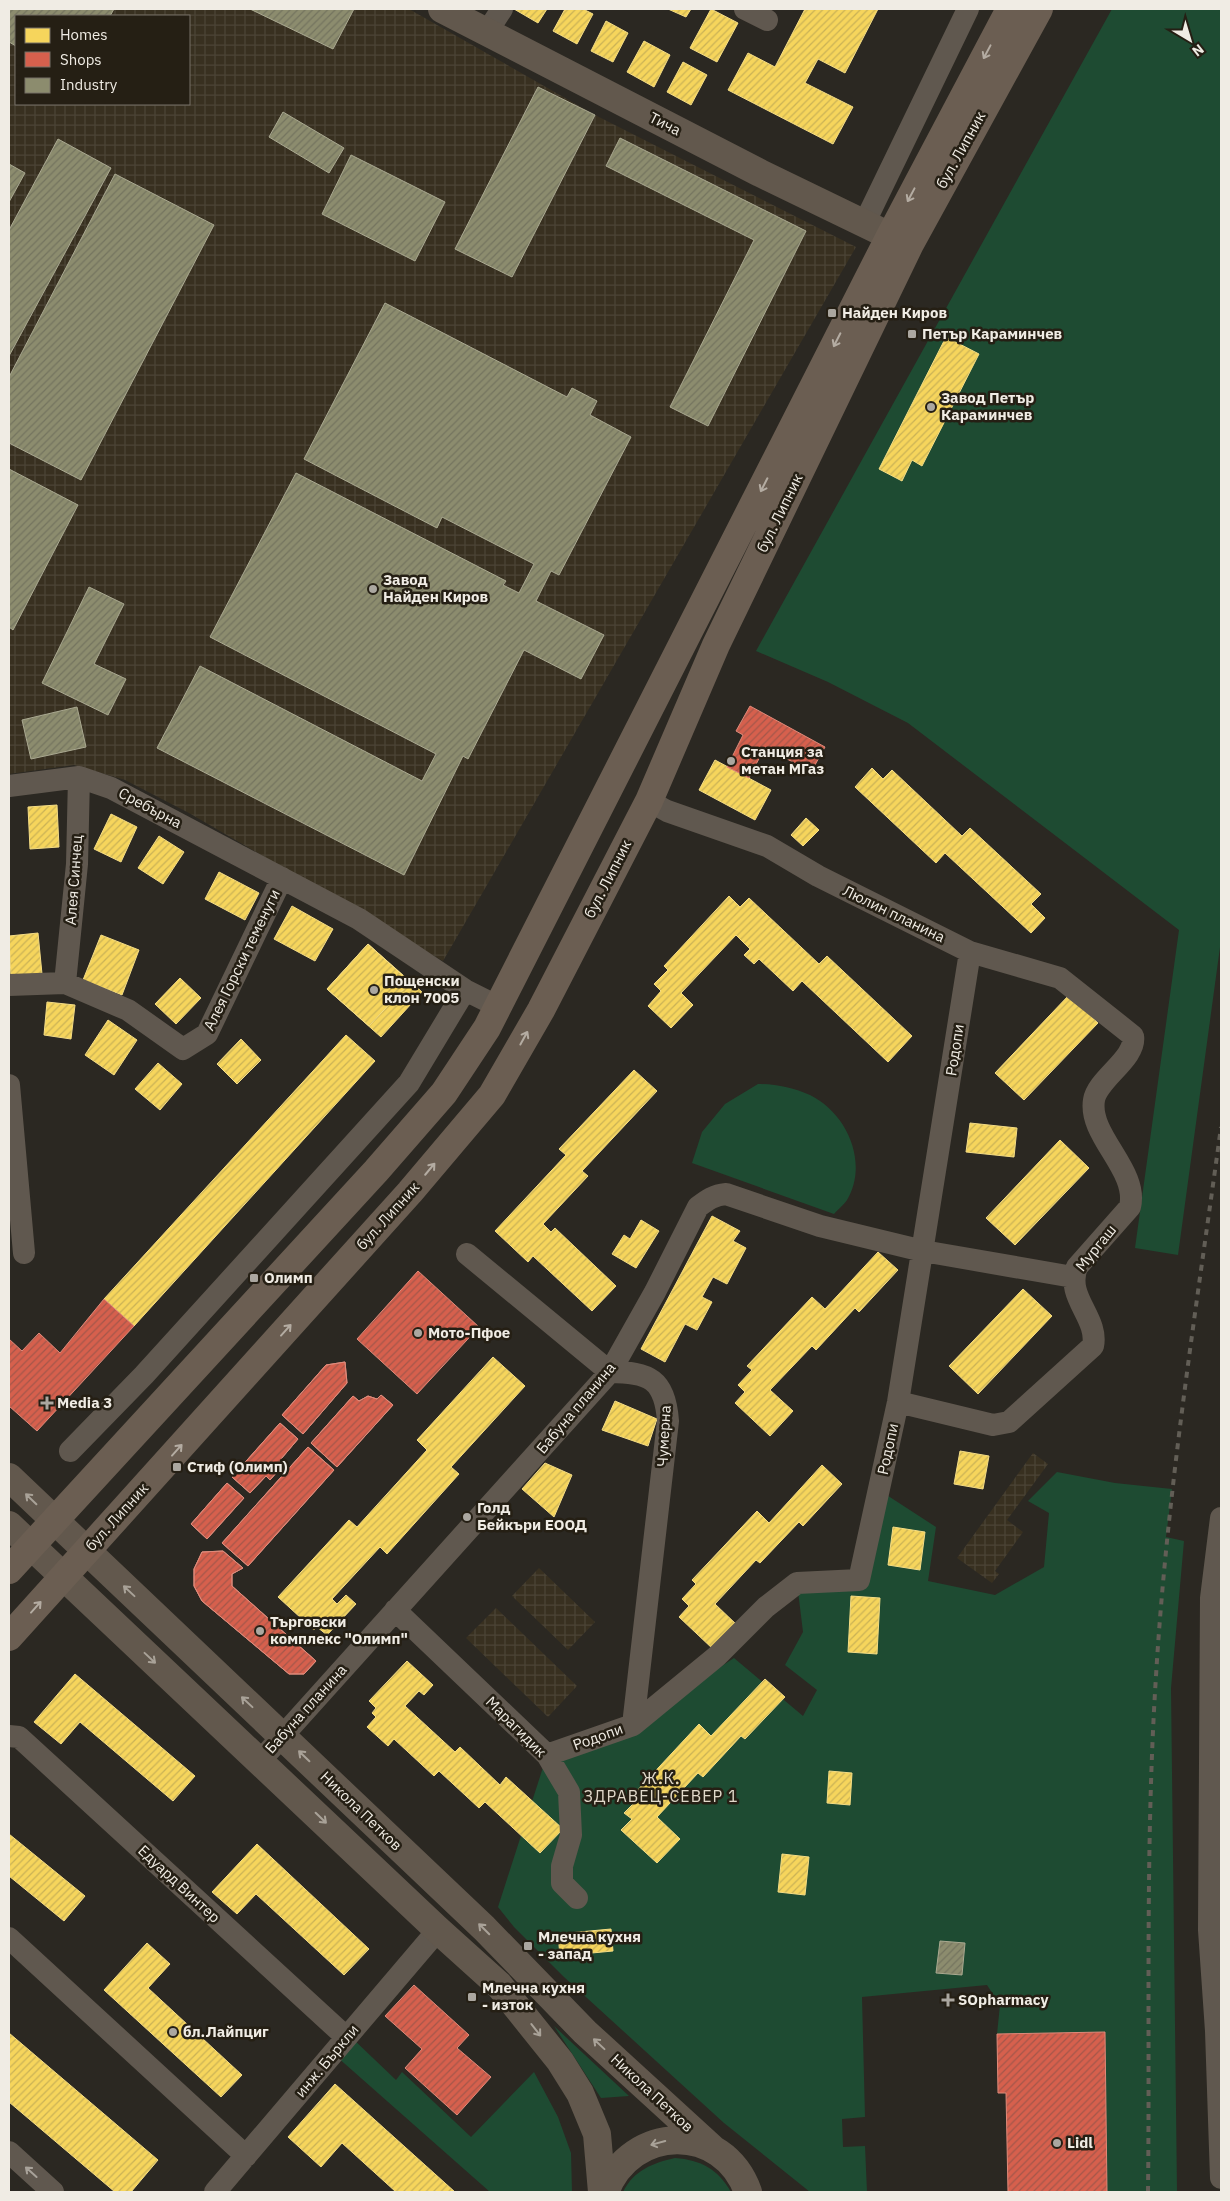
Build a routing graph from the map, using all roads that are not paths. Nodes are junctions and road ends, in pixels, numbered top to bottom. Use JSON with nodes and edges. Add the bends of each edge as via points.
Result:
{"nodes":[{"id":1,"x":442,"y":9,"type":"edge"},
{"id":2,"x":502,"y":9,"type":"edge"},
{"id":3,"x":745,"y":9,"type":"edge"},
{"id":4,"x":968,"y":9,"type":"edge"},
{"id":5,"x":1010,"y":9,"type":"edge"},
{"id":6,"x":1039,"y":9,"type":"edge"},
{"id":7,"x":767,"y":20,"type":"dead end"},
{"id":8,"x":488,"y":32,"type":"junction"},
{"id":9,"x":864,"y":224,"type":"junction"},
{"id":10,"x":890,"y":236,"type":"junction"},
{"id":11,"x":79,"y":777,"type":"junction"},
{"id":12,"x":9,"y":786,"type":"edge"},
{"id":13,"x":649,"y":801,"type":"junction"},
{"id":14,"x":282,"y":878,"type":"junction"},
{"id":15,"x":970,"y":952,"type":"junction"},
{"id":16,"x":65,"y":983,"type":"junction"},
{"id":17,"x":9,"y":986,"type":"edge"},
{"id":18,"x":464,"y":990,"type":"junction"},
{"id":19,"x":499,"y":1007,"type":"junction"},
{"id":20,"x":1133,"y":1036,"type":"joint"},
{"id":21,"x":9,"y":1085,"type":"edge"},
{"id":22,"x":923,"y":1251,"type":"junction"},
{"id":23,"x":24,"y":1253,"type":"dead end"},
{"id":24,"x":467,"y":1254,"type":"dead end"},
{"id":25,"x":1073,"y":1277,"type":"junction"},
{"id":26,"x":610,"y":1372,"type":"junction"},
{"id":27,"x":898,"y":1402,"type":"junction"},
{"id":28,"x":70,"y":1451,"type":"dead end"},
{"id":29,"x":9,"y":1477,"type":"edge"},
{"id":30,"x":1221,"y":1518,"type":"edge"},
{"id":31,"x":53,"y":1520,"type":"junction"},
{"id":32,"x":9,"y":1525,"type":"edge"},
{"id":33,"x":30,"y":1546,"type":"junction"},
{"id":34,"x":86,"y":1551,"type":"junction"},
{"id":35,"x":9,"y":1570,"type":"edge"},
{"id":36,"x":64,"y":1576,"type":"junction"},
{"id":37,"x":395,"y":1610,"type":"junction"},
{"id":38,"x":9,"y":1637,"type":"edge"},
{"id":39,"x":632,"y":1725,"type":"junction"},
{"id":40,"x":9,"y":1736,"type":"edge"},
{"id":41,"x":283,"y":1736,"type":"junction"},
{"id":42,"x":547,"y":1755,"type":"junction"},
{"id":43,"x":260,"y":1761,"type":"junction"},
{"id":44,"x":577,"y":1898,"type":"dead end"},
{"id":45,"x":438,"y":1930,"type":"junction"},
{"id":46,"x":9,"y":1938,"type":"edge"},
{"id":47,"x":1219,"y":2032,"type":"edge"},
{"id":48,"x":346,"y":2037,"type":"junction"},
{"id":49,"x":712,"y":2148,"type":"junction"},
{"id":50,"x":9,"y":2152,"type":"edge"},
{"id":51,"x":246,"y":2156,"type":"junction"},
{"id":52,"x":736,"y":2168,"type":"junction"},
{"id":53,"x":1221,"y":2178,"type":"edge"},
{"id":54,"x":53,"y":2192,"type":"edge"},
{"id":55,"x":215,"y":2192,"type":"edge"},
{"id":56,"x":604,"y":2192,"type":"edge"},
{"id":57,"x":748,"y":2192,"type":"edge"},
{"id":58,"x":762,"y":2192,"type":"edge"}],
"edges":[{"from":1,"to":8,"type":"main road","name":"Тича"},
{"from":2,"to":8,"type":"street"},
{"from":3,"to":7,"type":"street"},
{"from":4,"to":9,"type":"street"},
{"from":5,"to":10,"type":"main road","name":"бул. Липник","one_way":true},
{"from":6,"to":13,"type":"main road","name":"бул. Липник","via":[[910,244],[716,645]]},
{"from":8,"to":9,"type":"main road","name":"Тича"},
{"from":9,"to":10,"type":"main road","name":"Тича"},
{"from":10,"to":19,"type":"main road","name":"бул. Липник","one_way":true},
{"from":11,"to":12,"type":"street","name":"Сребърна"},
{"from":11,"to":14,"type":"street","name":"Сребърна","via":[[110,788]]},
{"from":11,"to":16,"type":"street","name":"Алея Синчец","via":[[77,864]]},
{"from":13,"to":15,"type":"street","name":"Люлин планина","via":[[667,811],[767,846],[818,876]]},
{"from":34,"to":13,"type":"main road","name":"бул. Липник","one_way":true,"via":[[410,1192],[492,1095],[541,1010]]},
{"from":14,"to":16,"type":"street","name":"Алея Горски теменуги","via":[[207,1034],[183,1048],[128,1010]]},
{"from":14,"to":18,"type":"street","name":"Сребърна","via":[[359,919]]},
{"from":15,"to":20,"type":"street","name":"Люлин планина","via":[[1060,978]]},
{"from":15,"to":22,"type":"street","name":"Родопи"},
{"from":16,"to":17,"type":"street","name":"Алея Горски теменуги"},
{"from":18,"to":19,"type":"street","name":"Сребърна"},
{"from":18,"to":28,"type":"street","via":[[409,1083],[144,1375]]},
{"from":19,"to":31,"type":"main road","name":"бул. Липник","via":[[438,1100]]},
{"from":20,"to":25,"type":"street","name":"Мургаш","via":[[1133,1046],[1094,1096],[1093,1106],[1094,1115],[1133,1196],[1130,1207],[1077,1266]]},
{"from":21,"to":23,"type":"street"},
{"from":22,"to":25,"type":"street"},
{"from":22,"to":26,"type":"street","name":"Бабуна планина","via":[[820,1226],[726,1194],[717,1194],[698,1208]]},
{"from":22,"to":27,"type":"street","name":"Родопи"},
{"from":24,"to":26,"type":"street"},
{"from":25,"to":27,"type":"street","name":"Мургаш","via":[[1093,1333],[1093,1346],[1009,1422],[993,1425]]},
{"from":26,"to":37,"type":"street","name":"Бабуна планина"},
{"from":26,"to":39,"type":"street","name":"Чумерна","via":[[635,1372],[656,1384],[666,1399],[668,1421]]},
{"from":27,"to":39,"type":"street","name":"Родопи","via":[[860,1580],[796,1583],[766,1607],[717,1656]]},
{"from":31,"to":29,"type":"main road","name":"Никола Петков","one_way":true},
{"from":30,"to":47,"type":"street","via":[[1211,1598],[1209,1930]]},
{"from":31,"to":33,"type":"main road","name":"бул. Липник"},
{"from":31,"to":34,"type":"main road","name":"Никола Петков"},
{"from":32,"to":33,"type":"main road"},
{"from":33,"to":35,"type":"main road","name":"бул. Липник"},
{"from":33,"to":36,"type":"main road"},
{"from":34,"to":36,"type":"main road","name":"бул. Липник"},
{"from":41,"to":34,"type":"main road","name":"Никола Петков","one_way":true},
{"from":38,"to":36,"type":"main road","name":"бул. Липник","one_way":true},
{"from":36,"to":43,"type":"main road","one_way":true},
{"from":37,"to":41,"type":"street","name":"Бабуна планина"},
{"from":37,"to":42,"type":"street","name":"Марагидик"},
{"from":39,"to":42,"type":"street","name":"Родопи"},
{"from":40,"to":48,"type":"street","name":"Едуард Винтер","via":[[19,1737]]},
{"from":41,"to":43,"type":"street","name":"Бабуна планина"},
{"from":49,"to":41,"type":"main road","name":"Никола Петков","one_way":true,"via":[[585,2032],[484,1928]]},
{"from":42,"to":44,"type":"street","name":"Марагидик","via":[[569,1792],[571,1835],[562,1866],[562,1883]]},
{"from":43,"to":45,"type":"main road","one_way":true},
{"from":45,"to":48,"type":"street","name":"инж. Бъркли"},
{"from":45,"to":56,"type":"main road","one_way":true,"via":[[499,1985],[560,2061],[580,2092],[597,2134]]},
{"from":46,"to":51,"type":"street"},
{"from":47,"to":53,"type":"street"},
{"from":48,"to":51,"type":"street","name":"инж. Бъркли"},
{"from":49,"to":52,"type":"main road","name":"Никола Петков"},
{"from":49,"to":56,"type":"main road","one_way":true,"via":[[677,2140],[657,2142],[638,2150],[622,2163]]},
{"from":54,"to":50,"type":"street","one_way":true},
{"from":51,"to":55,"type":"street","name":"инж. Бъркли"},
{"from":52,"to":57,"type":"main road"},
{"from":52,"to":58,"type":"main road","name":"Никола Петков"}]}
